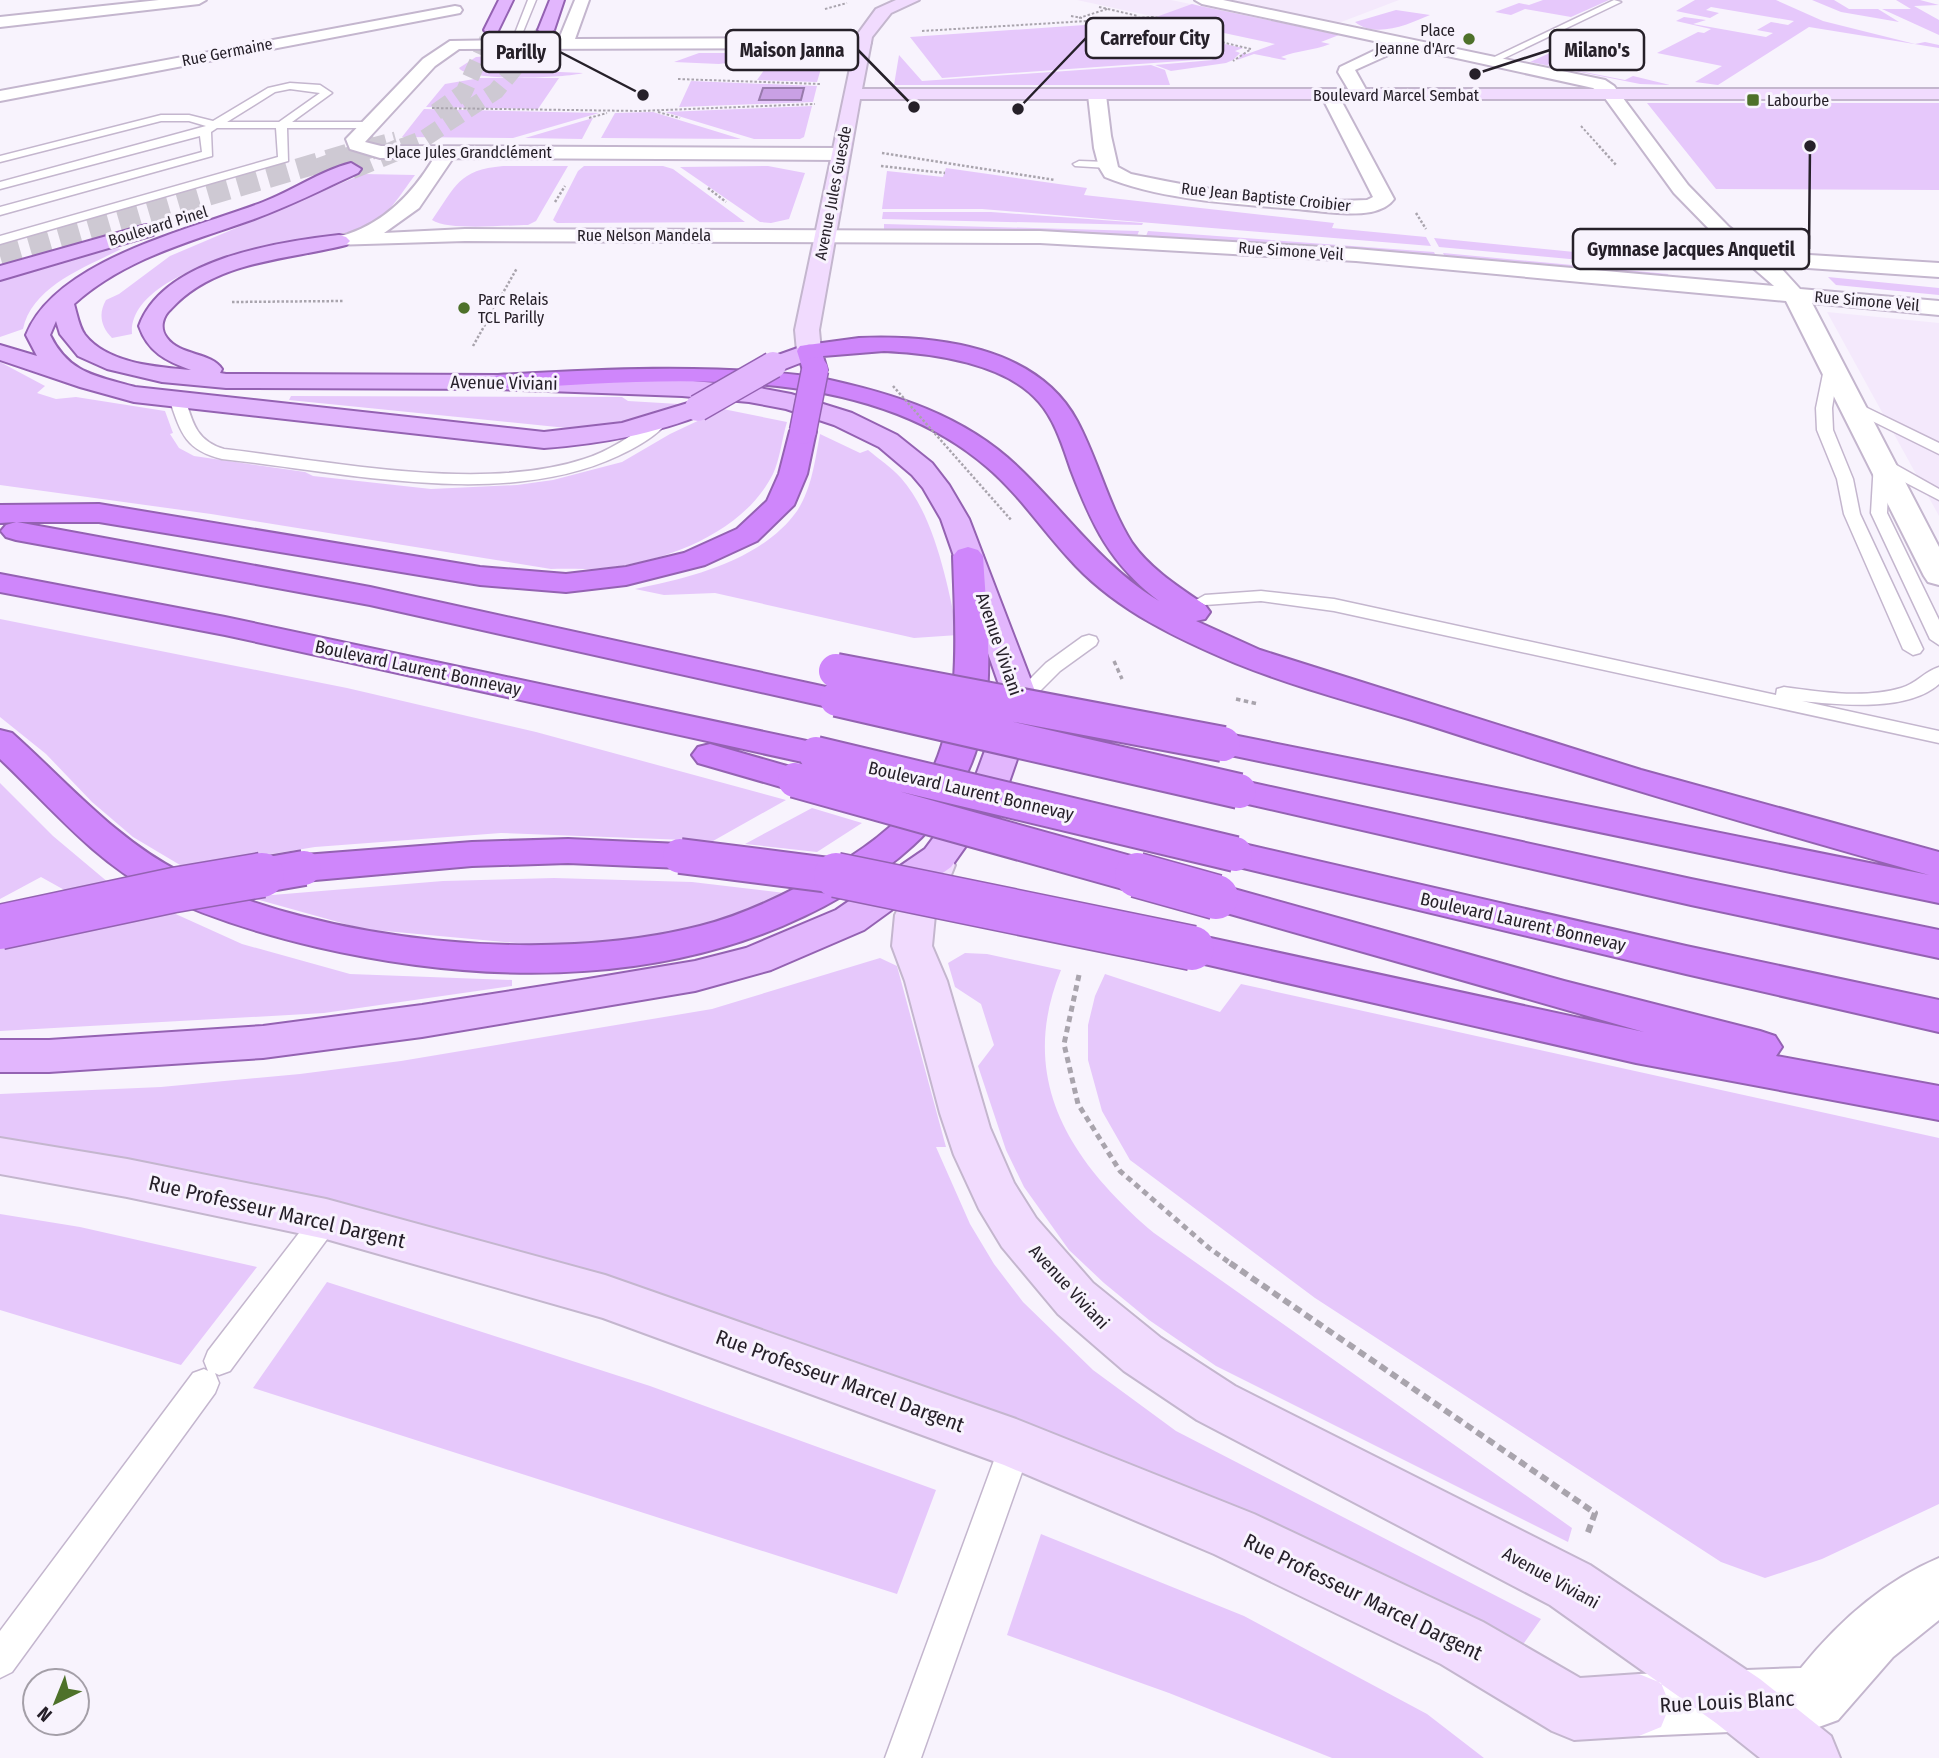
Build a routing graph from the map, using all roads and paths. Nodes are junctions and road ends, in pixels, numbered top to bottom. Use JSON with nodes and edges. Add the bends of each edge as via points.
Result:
{"nodes":[{"id":1,"x":119,"y":0,"type":"edge"},
{"id":2,"x":199,"y":0,"type":"edge"},
{"id":3,"x":506,"y":0,"type":"edge"},
{"id":4,"x":532,"y":0,"type":"edge"},
{"id":5,"x":557,"y":0,"type":"edge"},
{"id":6,"x":582,"y":0,"type":"edge"},
{"id":7,"x":891,"y":0,"type":"edge"},
{"id":8,"x":912,"y":0,"type":"edge"},
{"id":9,"x":1202,"y":0,"type":"edge"},
{"id":10,"x":1617,"y":2,"type":"dead end"},
{"id":11,"x":458,"y":5,"type":"edge"},
{"id":12,"x":140,"y":6,"type":"junction"},
{"id":13,"x":1098,"y":7,"type":"dead end"},
{"id":14,"x":1107,"y":9,"type":"junction"},
{"id":15,"x":1085,"y":12,"type":"dead end"},
{"id":16,"x":1093,"y":13,"type":"junction"},
{"id":17,"x":1071,"y":16,"type":"dead end"},
{"id":18,"x":1146,"y":17,"type":"junction"},
{"id":19,"x":1079,"y":18,"type":"junction"},
{"id":20,"x":1093,"y":21,"type":"junction"},
{"id":21,"x":0,"y":22,"type":"edge"},
{"id":22,"x":1187,"y":24,"type":"dead end"},
{"id":23,"x":862,"y":28,"type":"junction"},
{"id":24,"x":492,"y":30,"type":"tunnel mouth"},
{"id":25,"x":546,"y":30,"type":"tunnel mouth"},
{"id":26,"x":914,"y":31,"type":"dead end"},
{"id":27,"x":1205,"y":31,"type":"dead end"},
{"id":28,"x":450,"y":33,"type":"junction"},
{"id":29,"x":1403,"y":43,"type":"junction"},
{"id":30,"x":513,"y":44,"type":"junction"},
{"id":31,"x":565,"y":44,"type":"junction"},
{"id":32,"x":1491,"y":61,"type":"junction"},
{"id":33,"x":1227,"y":64,"type":"dead end"},
{"id":34,"x":677,"y":79,"type":"dead end"},
{"id":35,"x":827,"y":85,"type":"dead end"},
{"id":36,"x":853,"y":94,"type":"junction"},
{"id":37,"x":1939,"y":94,"type":"edge"},
{"id":38,"x":1097,"y":95,"type":"junction"},
{"id":39,"x":1330,"y":95,"type":"junction"},
{"id":40,"x":1360,"y":95,"type":"junction"},
{"id":41,"x":1612,"y":95,"type":"junction"},
{"id":42,"x":0,"y":96,"type":"edge"},
{"id":43,"x":822,"y":104,"type":"dead end"},
{"id":44,"x":431,"y":108,"type":"dead end"},
{"id":45,"x":281,"y":125,"type":"junction"},
{"id":46,"x":374,"y":125,"type":"junction"},
{"id":47,"x":210,"y":128,"type":"junction"},
{"id":48,"x":446,"y":153,"type":"junction"},
{"id":49,"x":120,"y":154,"type":"junction"},
{"id":50,"x":841,"y":154,"type":"junction"},
{"id":51,"x":0,"y":159,"type":"edge"},
{"id":52,"x":1079,"y":164,"type":"dead end"},
{"id":53,"x":1108,"y":165,"type":"junction"},
{"id":54,"x":881,"y":166,"type":"dead end"},
{"id":55,"x":155,"y":168,"type":"junction"},
{"id":56,"x":351,"y":169,"type":"tunnel mouth"},
{"id":57,"x":312,"y":171,"type":"tunnel mouth"},
{"id":58,"x":945,"y":173,"type":"dead end"},
{"id":59,"x":0,"y":176,"type":"edge"},
{"id":60,"x":14,"y":182,"type":"junction"},
{"id":61,"x":195,"y":184,"type":"junction"},
{"id":62,"x":701,"y":184,"type":"dead end"},
{"id":63,"x":0,"y":186,"type":"edge"},
{"id":64,"x":730,"y":205,"type":"dead end"},
{"id":65,"x":0,"y":211,"type":"edge"},
{"id":66,"x":402,"y":215,"type":"junction"},
{"id":67,"x":1721,"y":230,"type":"junction"},
{"id":68,"x":465,"y":235,"type":"junction"},
{"id":69,"x":824,"y":235,"type":"junction"},
{"id":70,"x":0,"y":240,"type":"edge"},
{"id":71,"x":339,"y":241,"type":"junction"},
{"id":72,"x":1758,"y":258,"type":"junction"},
{"id":73,"x":1939,"y":270,"type":"edge"},
{"id":74,"x":0,"y":273,"type":"edge"},
{"id":75,"x":1756,"y":292,"type":"junction"},
{"id":76,"x":1798,"y":300,"type":"junction"},
{"id":77,"x":343,"y":301,"type":"dead end"},
{"id":78,"x":228,"y":302,"type":"dead end"},
{"id":79,"x":62,"y":303,"type":"junction"},
{"id":80,"x":1939,"y":308,"type":"edge"},
{"id":81,"x":1873,"y":314,"type":"junction"},
{"id":82,"x":1939,"y":320,"type":"edge"},
{"id":83,"x":1829,"y":326,"type":"junction"},
{"id":84,"x":0,"y":352,"type":"edge"},
{"id":85,"x":812,"y":360,"type":"junction"},
{"id":86,"x":1832,"y":364,"type":"junction"},
{"id":87,"x":69,"y":374,"type":"junction"},
{"id":88,"x":263,"y":381,"type":"junction"},
{"id":89,"x":498,"y":382,"type":"junction"},
{"id":90,"x":893,"y":386,"type":"dead end"},
{"id":91,"x":178,"y":401,"type":"junction"},
{"id":92,"x":1854,"y":407,"type":"junction"},
{"id":93,"x":659,"y":423,"type":"junction"},
{"id":94,"x":1939,"y":449,"type":"edge"},
{"id":95,"x":1882,"y":462,"type":"junction"},
{"id":96,"x":1939,"y":495,"type":"edge"},
{"id":97,"x":0,"y":514,"type":"edge"},
{"id":98,"x":1012,"y":521,"type":"dead end"},
{"id":99,"x":0,"y":528,"type":"edge"},
{"id":100,"x":968,"y":556,"type":"junction"},
{"id":101,"x":1936,"y":559,"type":"edge"},
{"id":102,"x":0,"y":583,"type":"edge"},
{"id":103,"x":1205,"y":600,"type":"dead end"},
{"id":104,"x":1939,"y":639,"type":"edge"},
{"id":105,"x":1090,"y":641,"type":"dead end"},
{"id":106,"x":1913,"y":649,"type":"dead end"},
{"id":107,"x":1939,"y":673,"type":"edge"},
{"id":108,"x":1684,"y":680,"type":"junction"},
{"id":109,"x":836,"y":685,"type":"junction"},
{"id":110,"x":1021,"y":699,"type":"junction"},
{"id":111,"x":1390,"y":702,"type":"junction"},
{"id":112,"x":1939,"y":737,"type":"edge"},
{"id":113,"x":0,"y":740,"type":"edge"},
{"id":114,"x":805,"y":767,"type":"junction"},
{"id":115,"x":939,"y":858,"type":"junction"},
{"id":116,"x":1939,"y":865,"type":"edge"},
{"id":117,"x":1939,"y":890,"type":"edge"},
{"id":118,"x":0,"y":927,"type":"edge"},
{"id":119,"x":1939,"y":944,"type":"edge"},
{"id":120,"x":1075,"y":994,"type":"dead end"},
{"id":121,"x":1939,"y":1016,"type":"edge"},
{"id":122,"x":0,"y":1056,"type":"edge"},
{"id":123,"x":1939,"y":1094,"type":"edge"},
{"id":124,"x":1939,"y":1103,"type":"edge"},
{"id":125,"x":0,"y":1156,"type":"edge"},
{"id":126,"x":326,"y":1219,"type":"junction"},
{"id":127,"x":211,"y":1372,"type":"joint"},
{"id":128,"x":1017,"y":1444,"type":"junction"},
{"id":129,"x":1595,"y":1513,"type":"dead end"},
{"id":130,"x":1939,"y":1587,"type":"edge"},
{"id":131,"x":0,"y":1660,"type":"edge"},
{"id":132,"x":1738,"y":1701,"type":"junction"},
{"id":133,"x":1639,"y":1705,"type":"joint"},
{"id":134,"x":903,"y":1758,"type":"edge"},
{"id":135,"x":1809,"y":1758,"type":"edge"}],
"edges":[{"from":1,"to":12,"type":"street"},
{"from":2,"to":12,"type":"street"},
{"from":3,"to":24,"type":"main road"},
{"from":4,"to":30,"type":"lane"},
{"from":5,"to":25,"type":"main road"},
{"from":6,"to":31,"type":"street"},
{"from":7,"to":23,"type":"street"},
{"from":8,"to":23,"type":"street","name":"Avenue Jules Guesde","via":[[885,10],[874,28]]},
{"from":9,"to":29,"type":"street"},
{"from":10,"to":32,"type":"lane"},
{"from":11,"to":28,"type":"street"},
{"from":11,"to":42,"type":"street","name":"Rue Germaine"},
{"from":12,"to":21,"type":"street"},
{"from":13,"to":14,"type":"path"},
{"from":14,"to":16,"type":"path"},
{"from":14,"to":18,"type":"path"},
{"from":15,"to":16,"type":"path"},
{"from":16,"to":19,"type":"path"},
{"from":17,"to":19,"type":"path"},
{"from":18,"to":20,"type":"path"},
{"from":18,"to":22,"type":"path"},
{"from":19,"to":20,"type":"path"},
{"from":20,"to":26,"type":"path"},
{"from":23,"to":31,"type":"street","via":[[830,43]]},
{"from":23,"to":36,"type":"street","name":"Avenue Jules Guesde"},
{"from":27,"to":33,"type":"path","via":[[1214,35],[1207,39],[1251,49]]},
{"from":28,"to":30,"type":"street"},
{"from":28,"to":46,"type":"street","name":"Place Jules Grandclément","via":[[437,55]]},
{"from":29,"to":32,"type":"street"},
{"from":29,"to":40,"type":"street","via":[[1348,66],[1346,72]]},
{"from":30,"to":31,"type":"street"},
{"from":32,"to":41,"type":"street","via":[[1592,81]]},
{"from":34,"to":35,"type":"path"},
{"from":36,"to":38,"type":"street","name":"Boulevard Marcel Sembat"},
{"from":36,"to":50,"type":"street","name":"Avenue Jules Guesde"},
{"from":37,"to":41,"type":"street","name":"Boulevard Marcel Sembat"},
{"from":38,"to":39,"type":"street","name":"Boulevard Marcel Sembat"},
{"from":38,"to":53,"type":"street"},
{"from":39,"to":40,"type":"street","name":"Boulevard Marcel Sembat"},
{"from":39,"to":53,"type":"street","name":"Rue Jean Baptiste Croibier","via":[[1384,199],[1369,206],[1308,205],[1134,182],[1115,176]]},
{"from":40,"to":41,"type":"street","name":"Boulevard Marcel Sembat"},
{"from":41,"to":67,"type":"street","via":[[1681,189]]},
{"from":43,"to":44,"type":"path","via":[[639,111]]},
{"from":45,"to":46,"type":"lane"},
{"from":45,"to":47,"type":"lane"},
{"from":45,"to":47,"type":"lane","via":[[327,93],[320,88],[290,86],[272,90]]},
{"from":45,"to":61,"type":"lane","via":[[284,159]]},
{"from":46,"to":48,"type":"street","name":"Place Jules Grandclément","via":[[355,139],[357,145],[380,152]]},
{"from":47,"to":49,"type":"lane"},
{"from":47,"to":51,"type":"lane","via":[[189,118],[161,118]]},
{"from":47,"to":55,"type":"lane","via":[[208,154]]},
{"from":48,"to":50,"type":"street","name":"Place Jules Grandclément"},
{"from":48,"to":66,"type":"street"},
{"from":49,"to":55,"type":"lane"},
{"from":49,"to":60,"type":"lane"},
{"from":50,"to":69,"type":"street","name":"Avenue Jules Guesde"},
{"from":52,"to":53,"type":"lane"},
{"from":54,"to":58,"type":"path"},
{"from":55,"to":61,"type":"lane"},
{"from":55,"to":65,"type":"lane"},
{"from":56,"to":79,"type":"main road","via":[[273,205],[123,262],[82,285]]},
{"from":57,"to":74,"type":"main road","name":"Boulevard Pinel","via":[[230,204]]},
{"from":59,"to":60,"type":"lane"},
{"from":60,"to":63,"type":"lane"},
{"from":61,"to":70,"type":"lane"},
{"from":62,"to":64,"type":"path"},
{"from":66,"to":68,"type":"street","name":"Rue Nelson Mandela","via":[[405,223],[421,231]]},
{"from":66,"to":71,"type":"street","via":[[380,228]]},
{"from":67,"to":72,"type":"street"},
{"from":67,"to":75,"type":"street","via":[[1726,257]]},
{"from":68,"to":69,"type":"street","name":"Rue Nelson Mandela"},
{"from":68,"to":71,"type":"street","name":"Rue Nelson Mandela"},
{"from":69,"to":75,"type":"street","name":"Rue Simone Veil","via":[[1005,236],[1232,246]]},
{"from":69,"to":85,"type":"street","name":"Avenue Jules Guesde","via":[[807,330]]},
{"from":71,"to":88,"type":"main road","via":[[221,267],[181,287],[153,313],[151,334],[174,355],[216,371]]},
{"from":72,"to":73,"type":"street"},
{"from":72,"to":76,"type":"street"},
{"from":75,"to":76,"type":"street","name":"Rue Simone Veil"},
{"from":76,"to":80,"type":"street","name":"Rue Simone Veil"},
{"from":76,"to":81,"type":"street","name":"Rue Simone Veil"},
{"from":76,"to":83,"type":"street"},
{"from":77,"to":78,"type":"path"},
{"from":79,"to":87,"type":"main road","via":[[44,319],[37,335],[46,352]]},
{"from":79,"to":88,"type":"main road","name":"Avenue Viviani","via":[[79,344],[116,364],[196,380]]},
{"from":81,"to":82,"type":"street","name":"Rue Simone Veil"},
{"from":81,"to":83,"type":"street"},
{"from":83,"to":86,"type":"street"},
{"from":84,"to":87,"type":"main road"},
{"from":85,"to":93,"type":"main road","bridge":true,"via":[[773,365],[698,408]]},
{"from":85,"to":97,"type":"highway","bridge":true,"via":[[803,431],[780,505],[747,535],[694,559],[626,576],[566,583],[480,576],[99,513]]},
{"from":85,"to":111,"type":"highway","via":[[848,344],[924,346],[988,360],[1030,380],[1053,402],[1120,547],[1157,584],[1231,634]]},
{"from":86,"to":92,"type":"street"},
{"from":86,"to":106,"type":"lane","via":[[1825,430],[1846,479],[1852,514]]},
{"from":87,"to":91,"type":"main road","via":[[110,389]]},
{"from":88,"to":89,"type":"main road","name":"Avenue Viviani"},
{"from":89,"to":100,"type":"main road","name":"Avenue Viviani","via":[[695,389],[749,394],[818,409],[868,428],[922,468],[954,519]]},
{"from":89,"to":111,"type":"highway","via":[[673,374],[772,379],[844,391],[901,407],[946,425],[983,450],[1100,573],[1132,599],[1249,657]]},
{"from":90,"to":98,"type":"path","bridge":true},
{"from":91,"to":93,"type":"main road","via":[[544,440],[600,437]]},
{"from":91,"to":93,"type":"lane","via":[[195,443],[222,454],[476,480],[550,473],[583,464],[640,440]]},
{"from":92,"to":94,"type":"lane"},
{"from":92,"to":95,"type":"street"},
{"from":95,"to":96,"type":"lane"},
{"from":95,"to":101,"type":"street"},
{"from":95,"to":104,"type":"lane","via":[[1879,513]]},
{"from":99,"to":109,"type":"highway"},
{"from":100,"to":110,"type":"main road","name":"Avenue Viviani"},
{"from":100,"to":113,"type":"highway","via":[[972,682],[966,726],[949,774],[930,805],[900,840],[810,899],[760,922],[695,942],[623,955],[556,959],[367,943],[306,931],[216,904],[165,880],[85,822]]},
{"from":102,"to":114,"type":"highway","name":"Boulevard Laurent Bonnevay","via":[[440,673]]},
{"from":103,"to":108,"type":"lane","via":[[1261,596],[1321,603]]},
{"from":105,"to":110,"type":"lane","via":[[1053,667]]},
{"from":107,"to":108,"type":"lane","via":[[1932,683],[1885,697],[1792,694]]},
{"from":108,"to":112,"type":"lane"},
{"from":109,"to":117,"type":"highway","bridge":true,"via":[[1223,744]]},
{"from":109,"to":119,"type":"highway","bridge":true,"via":[[1239,791]]},
{"from":110,"to":115,"type":"main road","name":"Avenue Viviani","via":[[989,788]]},
{"from":111,"to":116,"type":"highway","via":[[1629,778]]},
{"from":114,"to":121,"type":"highway","name":"Boulevard Laurent Bonnevay","bridge":true,"via":[[1235,854]]},
{"from":114,"to":123,"type":"highway","bridge":true,"via":[[1216,897],[1563,996]]},
{"from":115,"to":122,"type":"main road","via":[[850,920],[757,960],[695,976],[263,1042]]},
{"from":115,"to":132,"type":"street","name":"Avenue Viviani","via":[[915,919],[912,945],[964,1115],[993,1190],[1016,1230],[1081,1305],[1166,1373],[1570,1585]]},
{"from":118,"to":124,"type":"highway","bridge":true,"via":[[174,890],[304,869],[472,854],[568,851],[680,856],[831,874],[1192,948],[1636,1047]]},
{"from":120,"to":129,"type":"path","via":[[1064,1044],[1078,1104],[1120,1171],[1209,1248]]},
{"from":125,"to":126,"type":"street","name":"Rue Professeur Marcel Dargent"},
{"from":126,"to":127,"type":"lane"},
{"from":126,"to":128,"type":"street","name":"Rue Professeur Marcel Dargent","via":[[605,1297]]},
{"from":127,"to":131,"type":"lane"},
{"from":128,"to":133,"type":"street","name":"Rue Professeur Marcel Dargent","via":[[1234,1534],[1462,1643],[1574,1709]]},
{"from":128,"to":134,"type":"lane"},
{"from":130,"to":132,"type":"street","name":"Rue Louis Blanc","via":[[1917,1598],[1836,1671],[1816,1698]]},
{"from":132,"to":133,"type":"street","name":"Rue Louis Blanc"},
{"from":132,"to":135,"type":"street","name":"Avenue Viviani"}]}
